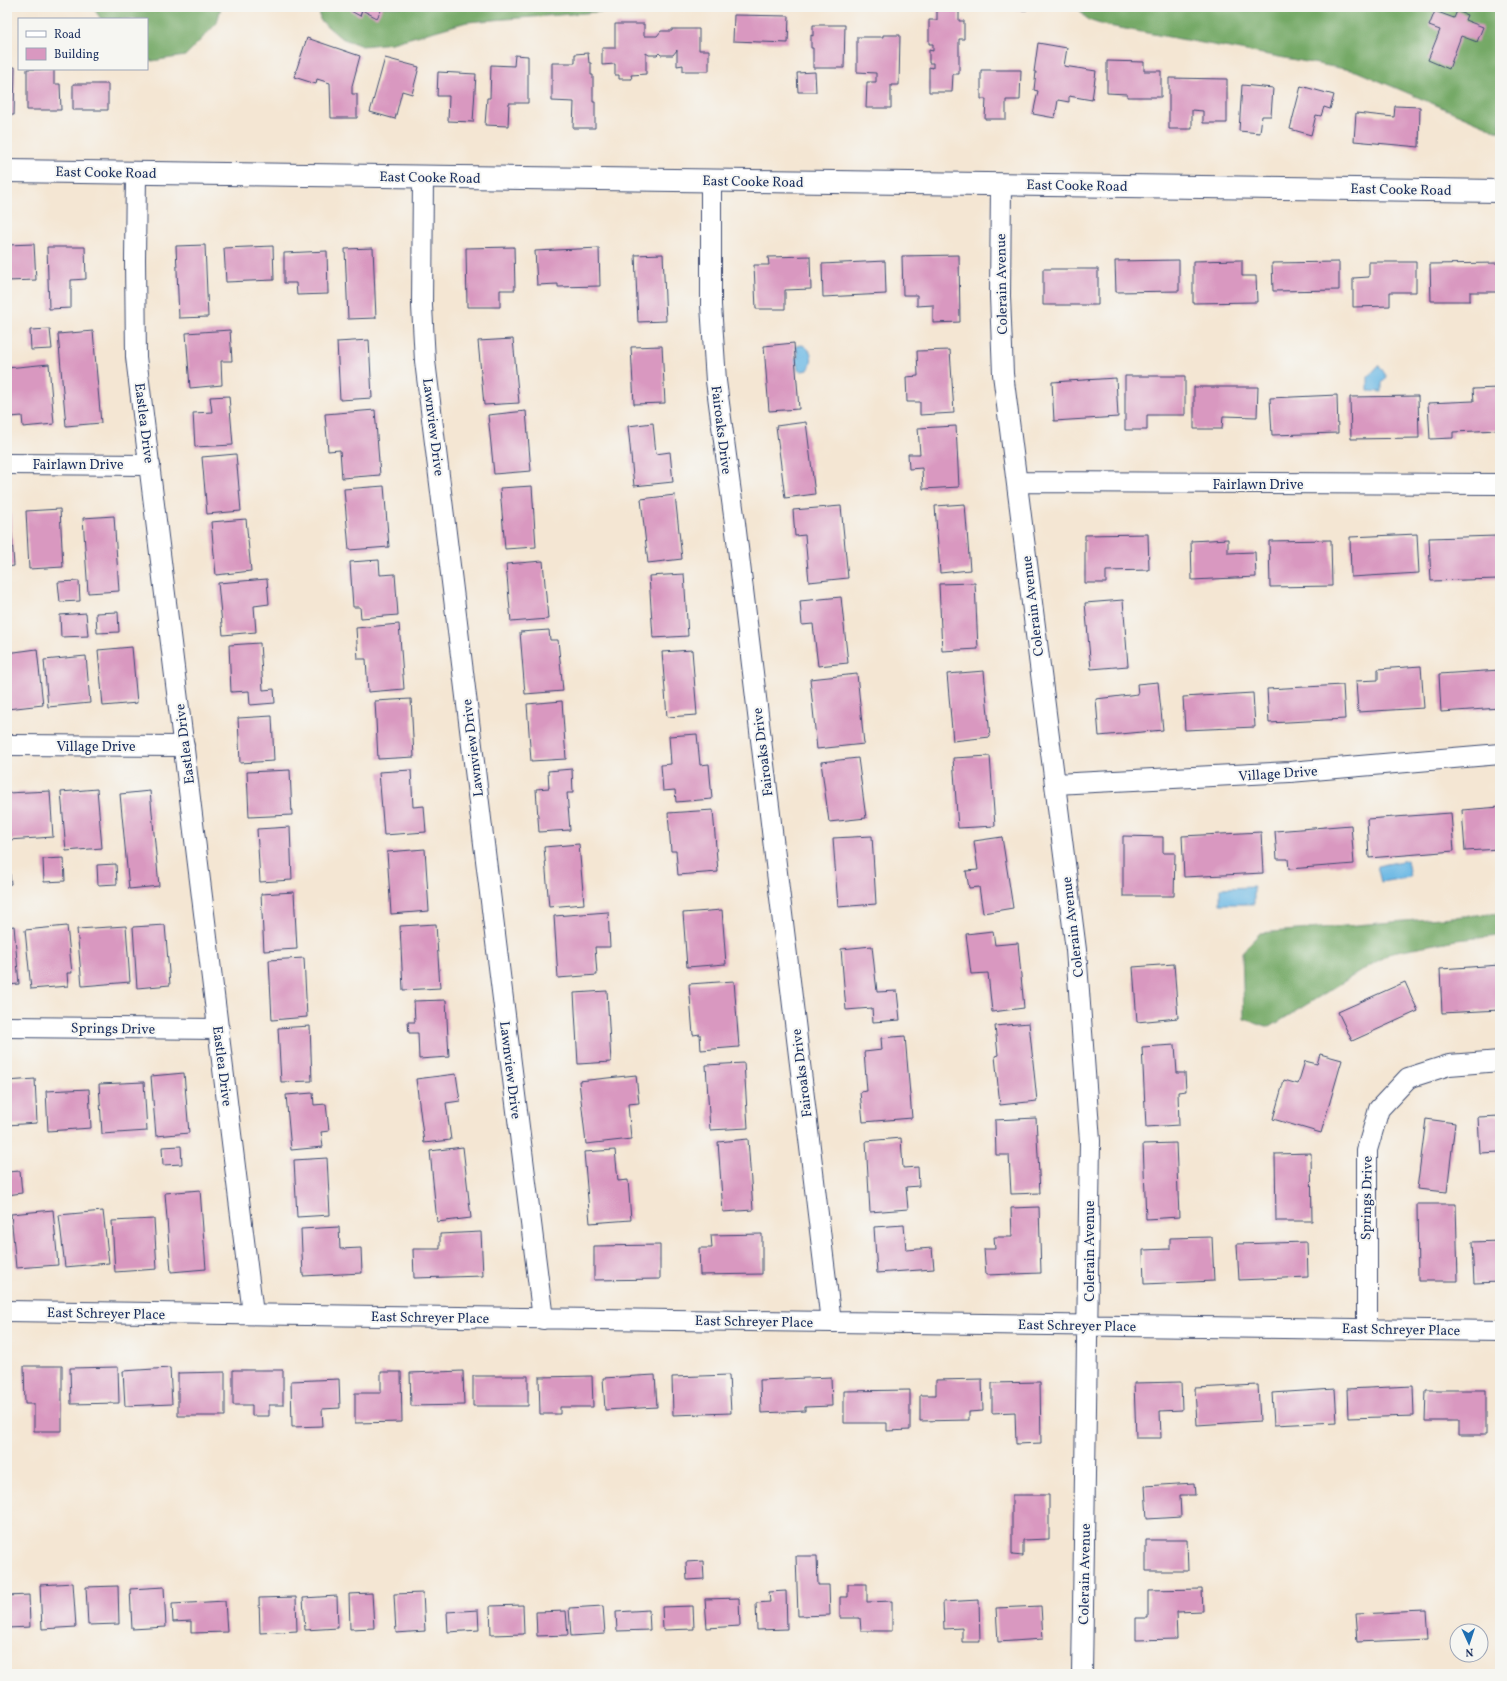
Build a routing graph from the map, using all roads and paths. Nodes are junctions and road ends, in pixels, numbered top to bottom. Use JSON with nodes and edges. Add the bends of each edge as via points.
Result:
{"nodes":[{"id":1,"x":7,"y":171,"type":"edge"},
{"id":2,"x":136,"y":173,"type":"junction"},
{"id":3,"x":423,"y":177,"type":"junction"},
{"id":4,"x":711,"y":180,"type":"junction"},
{"id":5,"x":1001,"y":184,"type":"junction"},
{"id":6,"x":1500,"y":191,"type":"edge"},
{"id":7,"x":7,"y":464,"type":"edge"},
{"id":8,"x":150,"y":465,"type":"junction"},
{"id":9,"x":1017,"y":482,"type":"junction"},
{"id":10,"x":1500,"y":484,"type":"edge"},
{"id":11,"x":7,"y":745,"type":"edge"},
{"id":12,"x":184,"y":746,"type":"junction"},
{"id":13,"x":1500,"y":754,"type":"edge"},
{"id":14,"x":1054,"y":784,"type":"junction"},
{"id":15,"x":7,"y":1027,"type":"edge"},
{"id":16,"x":219,"y":1029,"type":"junction"},
{"id":17,"x":1500,"y":1061,"type":"edge"},
{"id":18,"x":7,"y":1311,"type":"edge"},
{"id":19,"x":253,"y":1314,"type":"junction"},
{"id":20,"x":543,"y":1319,"type":"junction"},
{"id":21,"x":831,"y":1322,"type":"junction"},
{"id":22,"x":1088,"y":1326,"type":"junction"},
{"id":23,"x":1367,"y":1329,"type":"junction"},
{"id":24,"x":1500,"y":1330,"type":"edge"},
{"id":25,"x":1082,"y":1674,"type":"edge"}],
"edges":[{"from":1,"to":2,"type":"main road","name":"East Cooke Road"},
{"from":2,"to":3,"type":"main road","name":"East Cooke Road"},
{"from":2,"to":8,"type":"street","name":"Eastlea Drive","via":[[136,357]]},
{"from":3,"to":4,"type":"main road","name":"East Cooke Road"},
{"from":3,"to":20,"type":"street","name":"Lawnview Drive","via":[[422,306],[425,361]]},
{"from":4,"to":5,"type":"main road","name":"East Cooke Road"},
{"from":4,"to":21,"type":"street","name":"Fairoaks Drive","via":[[711,305],[716,382]]},
{"from":5,"to":6,"type":"main road","name":"East Cooke Road"},
{"from":5,"to":9,"type":"street","name":"Colerain Avenue","via":[[1000,296],[1003,374]]},
{"from":7,"to":8,"type":"street","name":"Fairlawn Drive"},
{"from":8,"to":12,"type":"street","name":"Eastlea Drive"},
{"from":9,"to":10,"type":"street","name":"Fairlawn Drive"},
{"from":9,"to":14,"type":"street","name":"Colerain Avenue"},
{"from":11,"to":12,"type":"street","name":"Village Drive"},
{"from":12,"to":16,"type":"street","name":"Eastlea Drive"},
{"from":13,"to":14,"type":"street","name":"Village Drive","via":[[1290,772]]},
{"from":14,"to":22,"type":"street","name":"Colerain Avenue","via":[[1076,950],[1090,1141]]},
{"from":15,"to":16,"type":"street","name":"Springs Drive"},
{"from":16,"to":19,"type":"street","name":"Eastlea Drive"},
{"from":17,"to":23,"type":"street","name":"Springs Drive","via":[[1449,1065],[1408,1078],[1379,1109],[1367,1150]]},
{"from":18,"to":19,"type":"street","name":"East Schreyer Place"},
{"from":19,"to":20,"type":"street","name":"East Schreyer Place"},
{"from":20,"to":21,"type":"street","name":"East Schreyer Place"},
{"from":21,"to":22,"type":"street","name":"East Schreyer Place"},
{"from":22,"to":23,"type":"street","name":"East Schreyer Place"},
{"from":22,"to":25,"type":"street","name":"Colerain Avenue"},
{"from":23,"to":24,"type":"street","name":"East Schreyer Place"}]}
